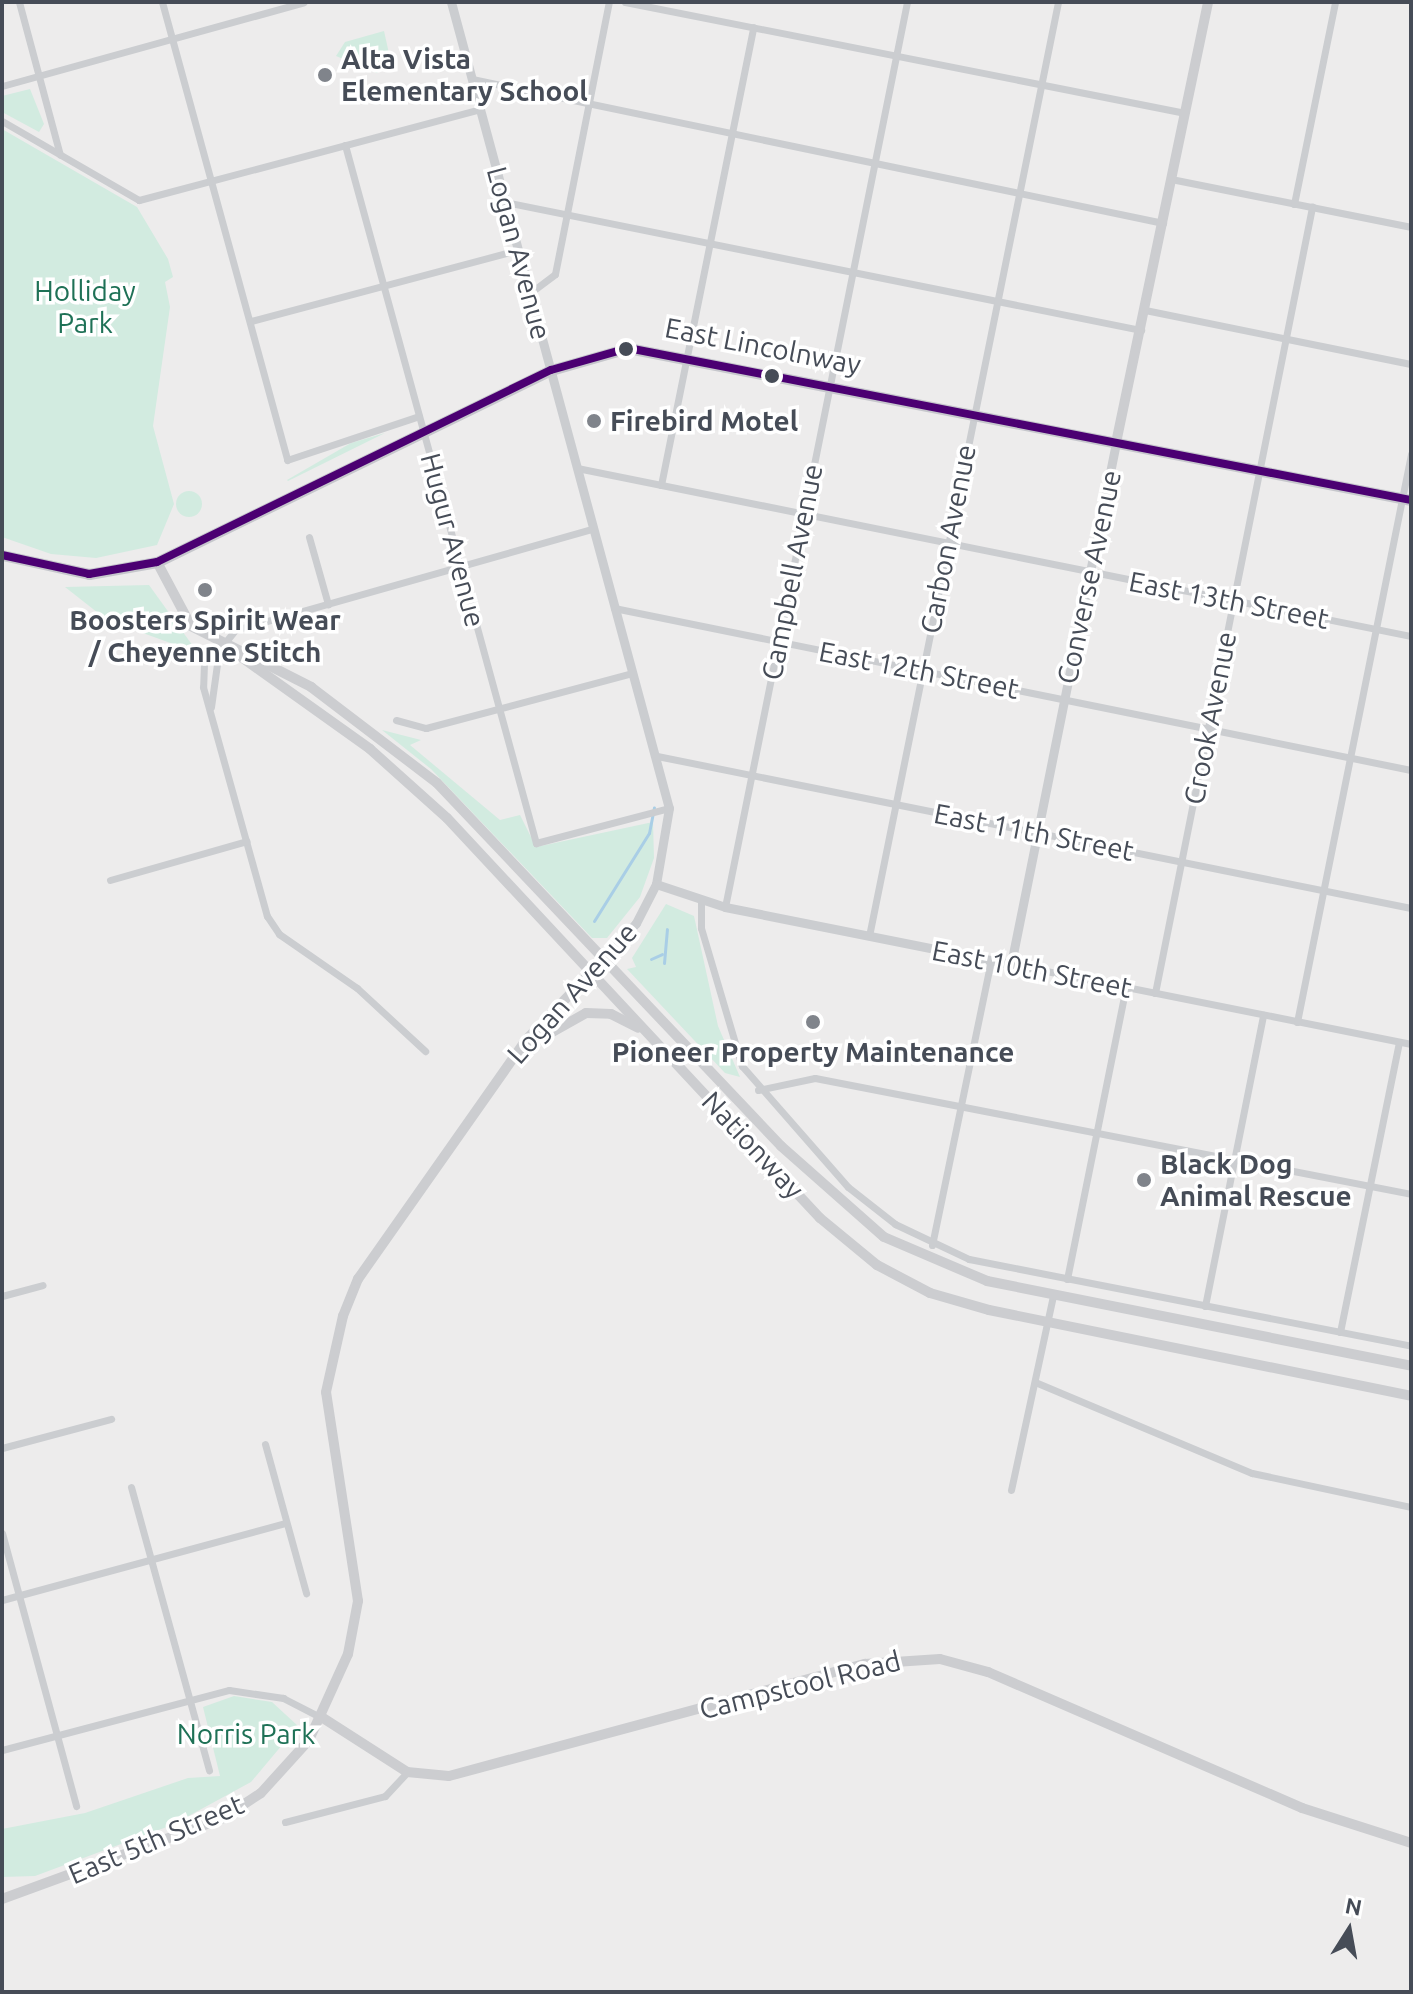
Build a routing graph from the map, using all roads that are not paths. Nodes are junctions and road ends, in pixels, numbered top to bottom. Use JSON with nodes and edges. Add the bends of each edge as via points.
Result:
{"nodes":[{"id":1,"x":19,"y":2,"type":"edge"},
{"id":2,"x":162,"y":2,"type":"edge"},
{"id":3,"x":304,"y":2,"type":"edge"},
{"id":4,"x":451,"y":2,"type":"edge"},
{"id":5,"x":609,"y":2,"type":"edge"},
{"id":6,"x":625,"y":2,"type":"edge"},
{"id":7,"x":907,"y":2,"type":"edge"},
{"id":8,"x":1058,"y":2,"type":"edge"},
{"id":9,"x":1208,"y":2,"type":"edge"},
{"id":10,"x":1335,"y":2,"type":"edge"},
{"id":11,"x":753,"y":27,"type":"junction"},
{"id":12,"x":173,"y":41,"type":"junction"},
{"id":13,"x":896,"y":56,"type":"junction"},
{"id":14,"x":39,"y":75,"type":"junction"},
{"id":15,"x":472,"y":79,"type":"junction"},
{"id":16,"x":1042,"y":83,"type":"junction"},
{"id":17,"x":2,"y":86,"type":"edge"},
{"id":18,"x":590,"y":103,"type":"junction"},
{"id":19,"x":480,"y":109,"type":"junction"},
{"id":20,"x":1185,"y":113,"type":"junction"},
{"id":21,"x":2,"y":121,"type":"edge"},
{"id":22,"x":732,"y":134,"type":"junction"},
{"id":23,"x":345,"y":145,"type":"junction"},
{"id":24,"x":60,"y":155,"type":"junction"},
{"id":25,"x":875,"y":161,"type":"junction"},
{"id":26,"x":1171,"y":179,"type":"junction"},
{"id":27,"x":212,"y":181,"type":"junction"},
{"id":28,"x":1019,"y":192,"type":"junction"},
{"id":29,"x":505,"y":202,"type":"junction"},
{"id":30,"x":1294,"y":204,"type":"junction"},
{"id":31,"x":1312,"y":207,"type":"junction"},
{"id":32,"x":567,"y":216,"type":"junction"},
{"id":33,"x":1163,"y":223,"type":"junction"},
{"id":34,"x":1411,"y":227,"type":"edge"},
{"id":35,"x":710,"y":243,"type":"junction"},
{"id":36,"x":518,"y":250,"type":"junction"},
{"id":37,"x":853,"y":270,"type":"junction"},
{"id":38,"x":384,"y":285,"type":"junction"},
{"id":39,"x":530,"y":293,"type":"junction"},
{"id":40,"x":998,"y":301,"type":"junction"},
{"id":41,"x":1145,"y":310,"type":"junction"},
{"id":42,"x":251,"y":321,"type":"junction"},
{"id":43,"x":1141,"y":330,"type":"junction"},
{"id":44,"x":1285,"y":339,"type":"junction"},
{"id":45,"x":688,"y":353,"type":"junction"},
{"id":46,"x":1411,"y":364,"type":"edge"},
{"id":47,"x":551,"y":370,"type":"junction"},
{"id":48,"x":830,"y":383,"type":"junction"},
{"id":49,"x":972,"y":413,"type":"junction"},
{"id":50,"x":419,"y":416,"type":"junction"},
{"id":51,"x":423,"y":433,"type":"junction"},
{"id":52,"x":1116,"y":443,"type":"junction"},
{"id":53,"x":1411,"y":454,"type":"edge"},
{"id":54,"x":577,"y":468,"type":"junction"},
{"id":55,"x":1259,"y":470,"type":"junction"},
{"id":56,"x":661,"y":485,"type":"junction"},
{"id":57,"x":1406,"y":499,"type":"edge"},
{"id":58,"x":804,"y":514,"type":"junction"},
{"id":59,"x":593,"y":529,"type":"junction"},
{"id":60,"x":309,"y":537,"type":"dead end"},
{"id":61,"x":947,"y":543,"type":"junction"},
{"id":62,"x":2,"y":555,"type":"edge"},
{"id":63,"x":157,"y":562,"type":"junction"},
{"id":64,"x":460,"y":567,"type":"junction"},
{"id":65,"x":1089,"y":571,"type":"junction"},
{"id":66,"x":1233,"y":600,"type":"junction"},
{"id":67,"x":328,"y":604,"type":"junction"},
{"id":68,"x":614,"y":608,"type":"junction"},
{"id":69,"x":1376,"y":629,"type":"junction"},
{"id":70,"x":1411,"y":636,"type":"edge"},
{"id":71,"x":778,"y":642,"type":"junction"},
{"id":72,"x":224,"y":648,"type":"junction"},
{"id":73,"x":921,"y":671,"type":"junction"},
{"id":74,"x":632,"y":673,"type":"junction"},
{"id":75,"x":1064,"y":700,"type":"junction"},
{"id":76,"x":500,"y":710,"type":"junction"},
{"id":77,"x":211,"y":712,"type":"junction"},
{"id":78,"x":396,"y":720,"type":"dead end"},
{"id":79,"x":1208,"y":729,"type":"junction"},
{"id":80,"x":657,"y":756,"type":"junction"},
{"id":81,"x":1350,"y":758,"type":"junction"},
{"id":82,"x":1411,"y":770,"type":"edge"},
{"id":83,"x":751,"y":775,"type":"junction"},
{"id":84,"x":895,"y":804,"type":"junction"},
{"id":85,"x":669,"y":808,"type":"junction"},
{"id":86,"x":1037,"y":832,"type":"junction"},
{"id":87,"x":247,"y":841,"type":"junction"},
{"id":88,"x":1181,"y":861,"type":"junction"},
{"id":89,"x":110,"y":880,"type":"dead end"},
{"id":90,"x":656,"y":884,"type":"junction"},
{"id":91,"x":1323,"y":890,"type":"junction"},
{"id":92,"x":701,"y":899,"type":"junction"},
{"id":93,"x":725,"y":907,"type":"junction"},
{"id":94,"x":1411,"y":908,"type":"edge"},
{"id":95,"x":869,"y":936,"type":"junction"},
{"id":96,"x":604,"y":959,"type":"junction"},
{"id":97,"x":991,"y":960,"type":"junction"},
{"id":98,"x":1011,"y":964,"type":"junction"},
{"id":99,"x":591,"y":971,"type":"junction"},
{"id":100,"x":1126,"y":987,"type":"junction"},
{"id":101,"x":1155,"y":993,"type":"junction"},
{"id":102,"x":1263,"y":1015,"type":"junction"},
{"id":103,"x":1297,"y":1022,"type":"junction"},
{"id":104,"x":1399,"y":1042,"type":"junction"},
{"id":105,"x":1411,"y":1044,"type":"edge"},
{"id":106,"x":662,"y":1047,"type":"junction"},
{"id":107,"x":425,"y":1051,"type":"dead end"},
{"id":108,"x":515,"y":1054,"type":"junction"},
{"id":109,"x":758,"y":1090,"type":"junction"},
{"id":110,"x":962,"y":1104,"type":"junction"},
{"id":111,"x":1097,"y":1131,"type":"junction"},
{"id":112,"x":1234,"y":1158,"type":"junction"},
{"id":113,"x":1370,"y":1186,"type":"junction"},
{"id":114,"x":1411,"y":1194,"type":"edge"},
{"id":115,"x":932,"y":1245,"type":"junction"},
{"id":116,"x":1067,"y":1279,"type":"junction"},
{"id":117,"x":43,"y":1285,"type":"dead end"},
{"id":118,"x":1053,"y":1295,"type":"junction"},
{"id":119,"x":2,"y":1296,"type":"edge"},
{"id":120,"x":1205,"y":1306,"type":"junction"},
{"id":121,"x":1048,"y":1322,"type":"junction"},
{"id":122,"x":1340,"y":1332,"type":"junction"},
{"id":123,"x":1411,"y":1346,"type":"edge"},
{"id":124,"x":1411,"y":1366,"type":"edge"},
{"id":125,"x":1035,"y":1382,"type":"junction"},
{"id":126,"x":1411,"y":1396,"type":"edge"},
{"id":127,"x":111,"y":1419,"type":"dead end"},
{"id":128,"x":265,"y":1444,"type":"dead end"},
{"id":129,"x":2,"y":1448,"type":"edge"},
{"id":130,"x":131,"y":1487,"type":"dead end"},
{"id":131,"x":1011,"y":1490,"type":"dead end"},
{"id":132,"x":1411,"y":1507,"type":"edge"},
{"id":133,"x":286,"y":1523,"type":"junction"},
{"id":134,"x":2,"y":1533,"type":"edge"},
{"id":135,"x":151,"y":1560,"type":"junction"},
{"id":136,"x":306,"y":1593,"type":"dead end"},
{"id":137,"x":19,"y":1596,"type":"junction"},
{"id":138,"x":2,"y":1600,"type":"edge"},
{"id":139,"x":189,"y":1699,"type":"junction"},
{"id":140,"x":323,"y":1718,"type":"junction"},
{"id":141,"x":57,"y":1736,"type":"junction"},
{"id":142,"x":2,"y":1750,"type":"edge"},
{"id":143,"x":209,"y":1770,"type":"dead end"},
{"id":144,"x":407,"y":1772,"type":"junction"},
{"id":145,"x":76,"y":1806,"type":"dead end"},
{"id":146,"x":285,"y":1822,"type":"dead end"},
{"id":147,"x":1411,"y":1843,"type":"edge"},
{"id":148,"x":2,"y":1899,"type":"edge"}],
"edges":[{"from":1,"to":14,"type":"street"},
{"from":2,"to":12,"type":"street"},
{"from":3,"to":12,"type":"street"},
{"from":4,"to":15,"type":"street","name":"Logan Avenue"},
{"from":5,"to":18,"type":"street"},
{"from":6,"to":11,"type":"street"},
{"from":7,"to":13,"type":"street","name":"Campbell Avenue"},
{"from":8,"to":16,"type":"street","name":"Carbon Avenue"},
{"from":9,"to":20,"type":"main road","name":"Converse Avenue"},
{"from":10,"to":30,"type":"street"},
{"from":11,"to":13,"type":"street"},
{"from":11,"to":22,"type":"street"},
{"from":12,"to":14,"type":"street"},
{"from":12,"to":27,"type":"street"},
{"from":13,"to":16,"type":"street"},
{"from":13,"to":25,"type":"street","name":"Campbell Avenue"},
{"from":14,"to":17,"type":"street"},
{"from":14,"to":24,"type":"street"},
{"from":15,"to":18,"type":"street"},
{"from":15,"to":19,"type":"street","name":"Logan Avenue"},
{"from":16,"to":20,"type":"street"},
{"from":16,"to":28,"type":"street","name":"Carbon Avenue"},
{"from":18,"to":22,"type":"street"},
{"from":18,"to":32,"type":"street"},
{"from":19,"to":23,"type":"street"},
{"from":19,"to":29,"type":"street","name":"Logan Avenue"},
{"from":20,"to":26,"type":"main road","name":"Converse Avenue"},
{"from":21,"to":24,"type":"street"},
{"from":22,"to":25,"type":"street"},
{"from":22,"to":35,"type":"street"},
{"from":23,"to":27,"type":"street"},
{"from":23,"to":38,"type":"street","name":"Hugur Avenue"},
{"from":24,"to":27,"type":"street","via":[[139,200]]},
{"from":25,"to":28,"type":"street"},
{"from":25,"to":37,"type":"street","name":"Campbell Avenue"},
{"from":26,"to":30,"type":"street"},
{"from":26,"to":33,"type":"main road","name":"Converse Avenue"},
{"from":27,"to":42,"type":"street"},
{"from":28,"to":33,"type":"street"},
{"from":28,"to":40,"type":"street","name":"Carbon Avenue"},
{"from":29,"to":32,"type":"street"},
{"from":29,"to":36,"type":"street","name":"Logan Avenue"},
{"from":30,"to":31,"type":"street"},
{"from":31,"to":34,"type":"street"},
{"from":31,"to":44,"type":"street","name":"Crook Avenue"},
{"from":32,"to":35,"type":"street"},
{"from":32,"to":39,"type":"street","via":[[555,274]]},
{"from":33,"to":41,"type":"main road","name":"Converse Avenue"},
{"from":35,"to":37,"type":"street"},
{"from":35,"to":45,"type":"street"},
{"from":36,"to":38,"type":"street"},
{"from":36,"to":39,"type":"street","name":"Logan Avenue"},
{"from":37,"to":40,"type":"street"},
{"from":37,"to":48,"type":"street","name":"Campbell Avenue"},
{"from":38,"to":42,"type":"street"},
{"from":38,"to":50,"type":"street","name":"Hugur Avenue"},
{"from":39,"to":47,"type":"street","name":"Logan Avenue"},
{"from":40,"to":43,"type":"street"},
{"from":40,"to":49,"type":"street","name":"Carbon Avenue"},
{"from":41,"to":43,"type":"main road","name":"Converse Avenue"},
{"from":41,"to":44,"type":"street"},
{"from":42,"to":50,"type":"street","via":[[287,460]]},
{"from":43,"to":52,"type":"main road","name":"Converse Avenue"},
{"from":44,"to":46,"type":"street"},
{"from":44,"to":55,"type":"street","name":"Crook Avenue"},
{"from":45,"to":47,"type":"main road","name":"East Lincolnway","via":[[628,348]]},
{"from":45,"to":48,"type":"main road","name":"East Lincolnway"},
{"from":45,"to":56,"type":"street"},
{"from":47,"to":51,"type":"main road","name":"East Lincolnway"},
{"from":47,"to":54,"type":"street","name":"Logan Avenue"},
{"from":48,"to":49,"type":"main road","name":"East Lincolnway"},
{"from":48,"to":58,"type":"street","name":"Campbell Avenue"},
{"from":49,"to":52,"type":"main road","name":"East Lincolnway"},
{"from":49,"to":61,"type":"street","name":"Carbon Avenue"},
{"from":50,"to":51,"type":"street","name":"Hugur Avenue"},
{"from":51,"to":63,"type":"main road","name":"East Lincolnway"},
{"from":51,"to":64,"type":"street","name":"Hugur Avenue"},
{"from":52,"to":55,"type":"main road","name":"East Lincolnway"},
{"from":52,"to":65,"type":"street","name":"Converse Avenue"},
{"from":53,"to":57,"type":"street"},
{"from":54,"to":56,"type":"street","name":"East 13th Street"},
{"from":54,"to":59,"type":"street","name":"Logan Avenue"},
{"from":55,"to":57,"type":"main road","name":"East Lincolnway"},
{"from":55,"to":66,"type":"street","name":"Crook Avenue"},
{"from":56,"to":58,"type":"street","name":"East 13th Street"},
{"from":57,"to":69,"type":"street"},
{"from":58,"to":61,"type":"street","name":"East 13th Street"},
{"from":58,"to":71,"type":"street","name":"Campbell Avenue"},
{"from":59,"to":64,"type":"street"},
{"from":59,"to":68,"type":"street","name":"Logan Avenue"},
{"from":60,"to":67,"type":"street"},
{"from":61,"to":65,"type":"street","name":"East 13th Street"},
{"from":61,"to":73,"type":"street","name":"Carbon Avenue"},
{"from":62,"to":63,"type":"main road","name":"East Lincolnway","via":[[89,574]]},
{"from":63,"to":72,"type":"main road","name":"Nationway","via":[[181,616]]},
{"from":64,"to":67,"type":"street"},
{"from":64,"to":76,"type":"street","name":"Hugur Avenue"},
{"from":65,"to":66,"type":"street","name":"East 13th Street"},
{"from":65,"to":75,"type":"street","name":"Converse Avenue"},
{"from":66,"to":69,"type":"street","name":"East 13th Street"},
{"from":66,"to":79,"type":"street","name":"Crook Avenue"},
{"from":67,"to":72,"type":"street","via":[[240,628]]},
{"from":68,"to":71,"type":"street","name":"East 12th Street"},
{"from":68,"to":74,"type":"street","name":"Logan Avenue"},
{"from":69,"to":70,"type":"street","name":"East 13th Street"},
{"from":69,"to":81,"type":"street"},
{"from":71,"to":73,"type":"street","name":"East 12th Street"},
{"from":71,"to":83,"type":"street","name":"Campbell Avenue"},
{"from":72,"to":77,"type":"street"},
{"from":72,"to":77,"type":"street","via":[[202,669]]},
{"from":72,"to":96,"type":"main road","name":"Nationway","via":[[244,648],[298,679],[404,753]]},
{"from":72,"to":99,"type":"main road","name":"Nationway","via":[[395,769]]},
{"from":73,"to":75,"type":"street","name":"East 12th Street"},
{"from":73,"to":84,"type":"street","name":"Carbon Avenue"},
{"from":74,"to":76,"type":"street"},
{"from":74,"to":80,"type":"street","name":"Logan Avenue"},
{"from":75,"to":79,"type":"street","name":"East 12th Street"},
{"from":75,"to":86,"type":"street","name":"Converse Avenue"},
{"from":76,"to":78,"type":"street","via":[[414,730]]},
{"from":76,"to":85,"type":"street","name":"Hugur Avenue","via":[[536,843]]},
{"from":77,"to":87,"type":"street"},
{"from":79,"to":81,"type":"street","name":"East 12th Street"},
{"from":79,"to":88,"type":"street","name":"Crook Avenue"},
{"from":80,"to":83,"type":"street","name":"East 11th Street"},
{"from":80,"to":85,"type":"street","name":"Logan Avenue"},
{"from":81,"to":82,"type":"street","name":"East 12th Street"},
{"from":81,"to":91,"type":"street"},
{"from":83,"to":84,"type":"street","name":"East 11th Street"},
{"from":83,"to":93,"type":"street","name":"Campbell Avenue"},
{"from":84,"to":86,"type":"street","name":"East 11th Street"},
{"from":84,"to":95,"type":"street","name":"Carbon Avenue"},
{"from":85,"to":90,"type":"street","name":"Logan Avenue"},
{"from":86,"to":88,"type":"street","name":"East 11th Street"},
{"from":86,"to":98,"type":"street","name":"Converse Avenue"},
{"from":87,"to":89,"type":"street"},
{"from":87,"to":107,"type":"street","via":[[265,911],[279,934],[357,988]]},
{"from":88,"to":91,"type":"street","name":"East 11th Street"},
{"from":88,"to":101,"type":"street","name":"Crook Avenue"},
{"from":90,"to":92,"type":"street","name":"East 10th Street"},
{"from":90,"to":96,"type":"street","name":"Logan Avenue","via":[[636,923]]},
{"from":91,"to":94,"type":"street","name":"East 11th Street"},
{"from":91,"to":103,"type":"street"},
{"from":92,"to":93,"type":"street","name":"East 10th Street"},
{"from":92,"to":109,"type":"street","via":[[701,928],[731,1041]]},
{"from":93,"to":95,"type":"street","name":"East 10th Street"},
{"from":95,"to":97,"type":"street","name":"East 10th Street"},
{"from":96,"to":99,"type":"main road","name":"Logan Avenue"},
{"from":96,"to":118,"type":"main road","name":"Nationway","via":[[781,1146],[873,1229],[941,1267]]},
{"from":97,"to":98,"type":"street","name":"East 10th Street"},
{"from":97,"to":110,"type":"street"},
{"from":98,"to":100,"type":"street","name":"East 10th Street"},
{"from":99,"to":106,"type":"main road","name":"Nationway"},
{"from":99,"to":108,"type":"main road","name":"Logan Avenue"},
{"from":100,"to":101,"type":"street","name":"East 10th Street"},
{"from":100,"to":111,"type":"street"},
{"from":101,"to":102,"type":"street","name":"East 10th Street"},
{"from":102,"to":103,"type":"street","name":"East 10th Street"},
{"from":102,"to":112,"type":"street"},
{"from":103,"to":104,"type":"street","name":"East 10th Street"},
{"from":104,"to":105,"type":"street","name":"East 10th Street"},
{"from":104,"to":113,"type":"street"},
{"from":106,"to":108,"type":"main road","via":[[627,1021],[592,1012]]},
{"from":106,"to":121,"type":"main road","name":"Nationway","via":[[820,1218],[877,1265],[930,1293]]},
{"from":108,"to":140,"type":"main road","name":"Logan Avenue","via":[[358,1279],[335,1339],[326,1392],[358,1601],[348,1654]]},
{"from":109,"to":110,"type":"street","via":[[815,1078]]},
{"from":109,"to":115,"type":"street","via":[[848,1187]]},
{"from":110,"to":111,"type":"street"},
{"from":110,"to":115,"type":"street"},
{"from":111,"to":112,"type":"street"},
{"from":111,"to":116,"type":"street"},
{"from":112,"to":113,"type":"street"},
{"from":112,"to":120,"type":"street"},
{"from":113,"to":114,"type":"street"},
{"from":113,"to":122,"type":"street"},
{"from":115,"to":116,"type":"street"},
{"from":116,"to":120,"type":"street"},
{"from":117,"to":119,"type":"street"},
{"from":118,"to":121,"type":"street"},
{"from":118,"to":124,"type":"main road","name":"Nationway"},
{"from":120,"to":122,"type":"street"},
{"from":121,"to":125,"type":"street"},
{"from":121,"to":126,"type":"main road","name":"Nationway"},
{"from":122,"to":123,"type":"street"},
{"from":125,"to":131,"type":"street"},
{"from":125,"to":132,"type":"street","via":[[1252,1473]]},
{"from":127,"to":129,"type":"street"},
{"from":128,"to":133,"type":"street"},
{"from":130,"to":135,"type":"street"},
{"from":133,"to":135,"type":"street"},
{"from":133,"to":136,"type":"street"},
{"from":134,"to":137,"type":"street"},
{"from":135,"to":137,"type":"street"},
{"from":135,"to":139,"type":"street"},
{"from":137,"to":138,"type":"street"},
{"from":137,"to":141,"type":"street"},
{"from":139,"to":140,"type":"street","via":[[248,1689]]},
{"from":139,"to":141,"type":"street"},
{"from":139,"to":143,"type":"street"},
{"from":140,"to":144,"type":"main road","name":"Campstool Road"},
{"from":140,"to":148,"type":"main road","name":"East 5th Street","via":[[278,1778],[239,1809]]},
{"from":141,"to":142,"type":"street"},
{"from":141,"to":145,"type":"street"},
{"from":144,"to":146,"type":"street","via":[[385,1796]]},
{"from":144,"to":147,"type":"main road","name":"Campstool Road","via":[[456,1775],[865,1664],[940,1659],[988,1672],[1302,1808]]}]}
